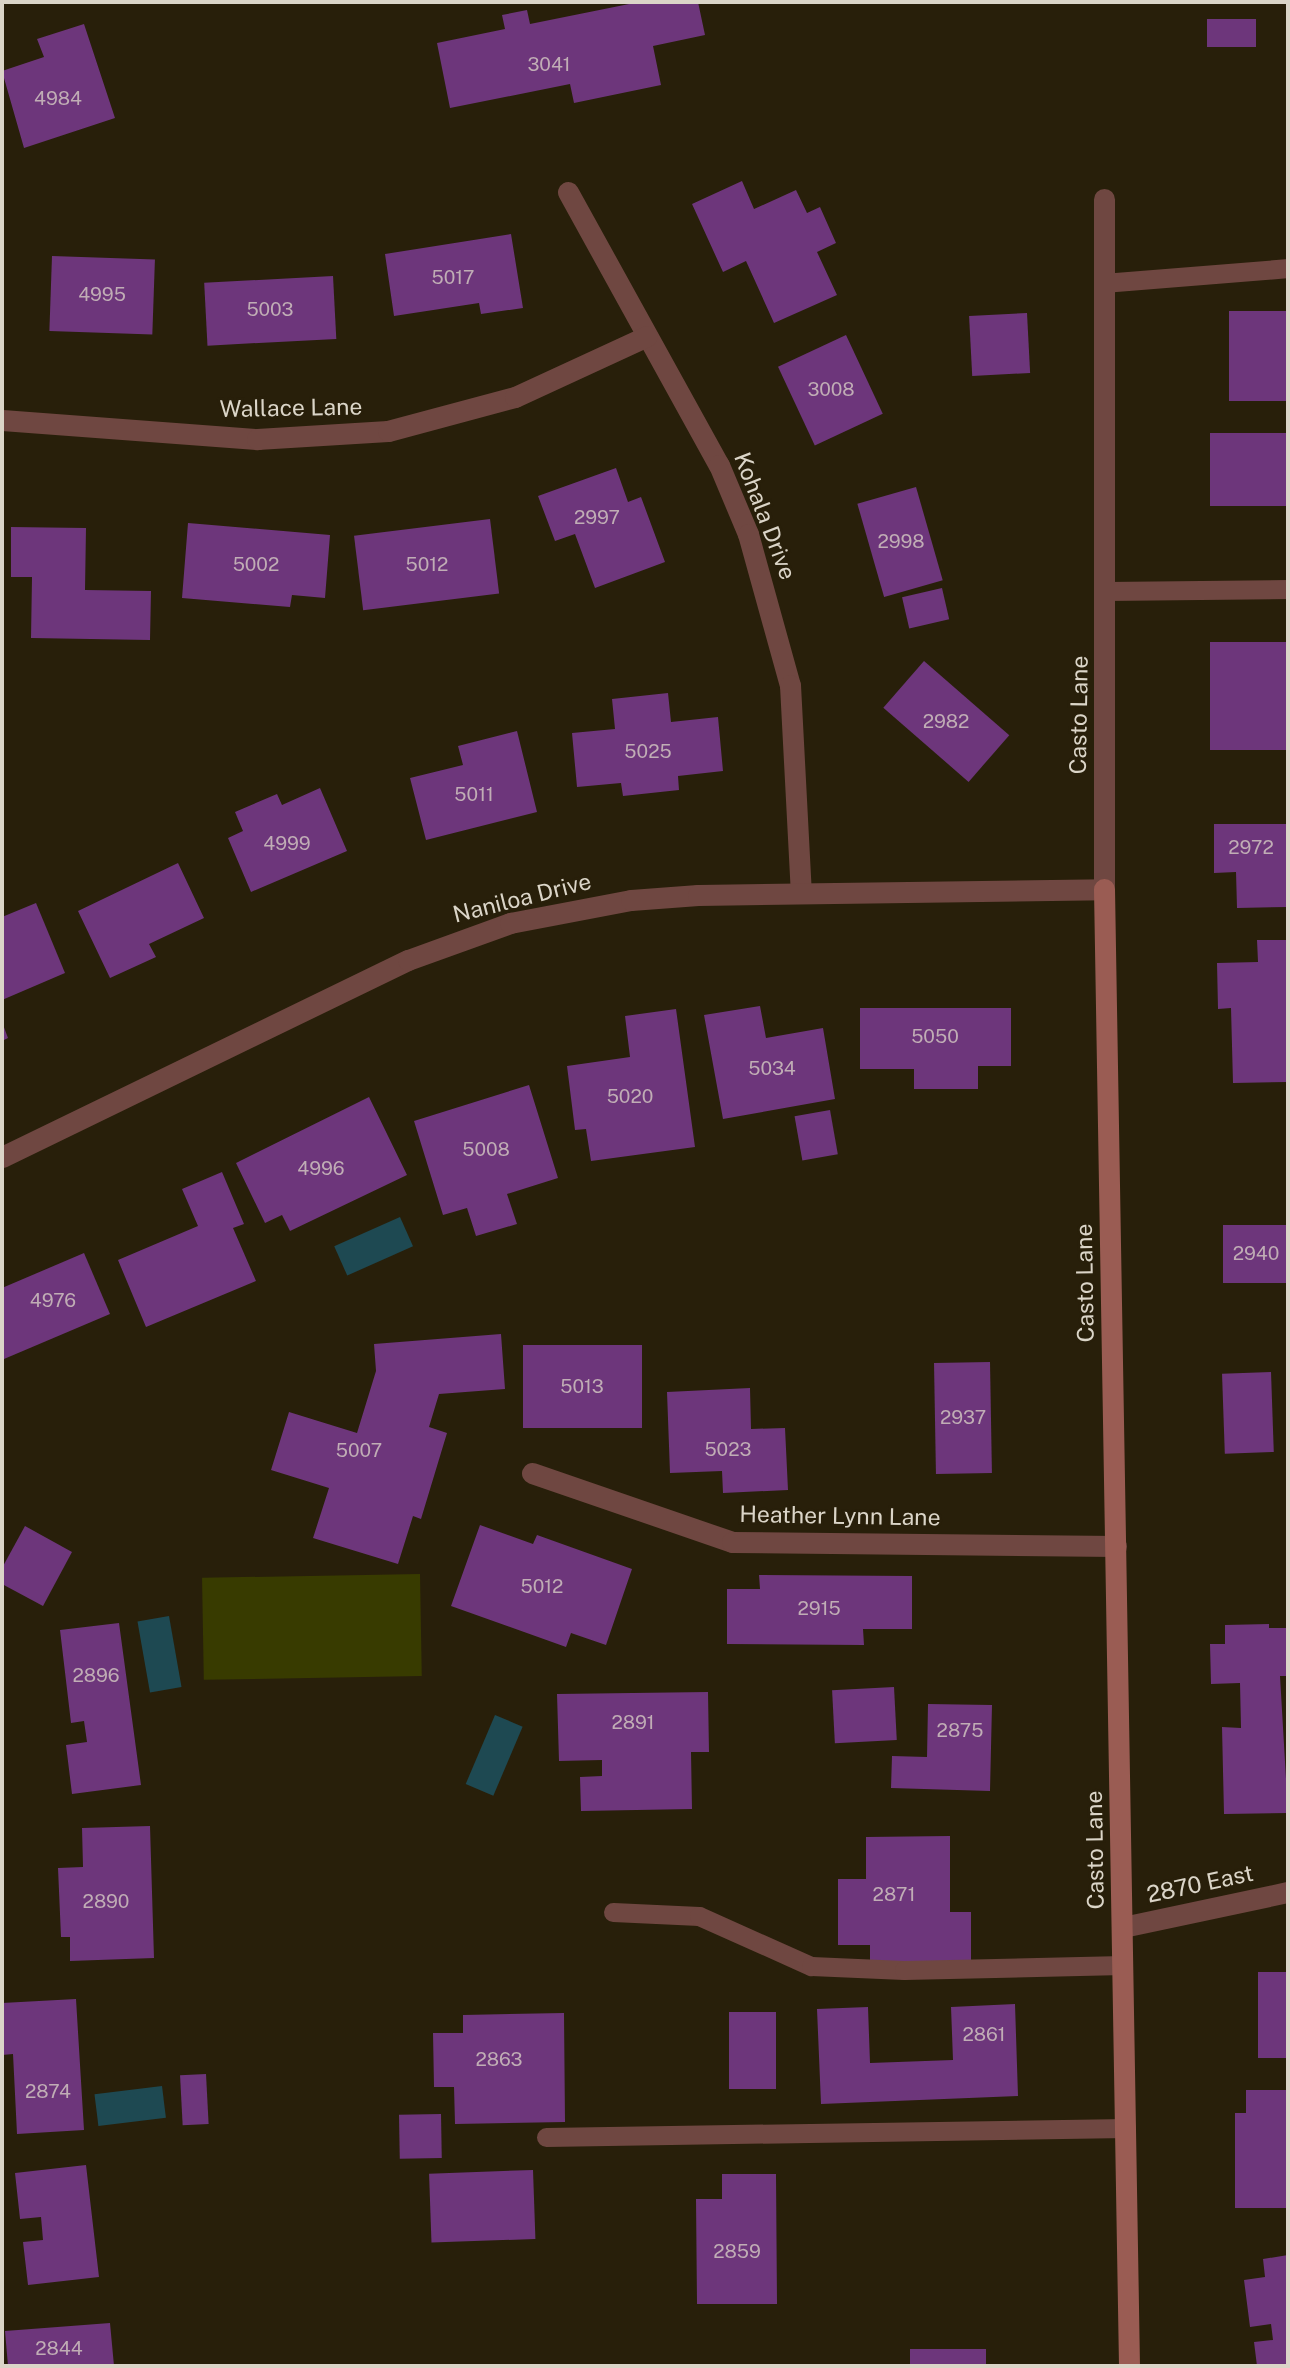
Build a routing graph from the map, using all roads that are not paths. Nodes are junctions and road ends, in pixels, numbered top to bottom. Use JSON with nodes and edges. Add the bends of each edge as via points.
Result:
{"nodes":[{"id":1,"x":568,"y":192,"type":"dead end"},
{"id":2,"x":1104,"y":199,"type":"dead end"},
{"id":3,"x":1288,"y":268,"type":"edge"},
{"id":4,"x":1103,"y":283,"type":"junction"},
{"id":5,"x":647,"y":336,"type":"junction"},
{"id":6,"x":2,"y":420,"type":"edge"},
{"id":7,"x":1288,"y":589,"type":"edge"},
{"id":8,"x":1107,"y":592,"type":"junction"},
{"id":9,"x":1104,"y":889,"type":"junction"},
{"id":10,"x":801,"y":893,"type":"junction"},
{"id":11,"x":2,"y":1157,"type":"edge"},
{"id":12,"x":532,"y":1473,"type":"dead end"},
{"id":13,"x":1116,"y":1546,"type":"junction"},
{"id":14,"x":1288,"y":1892,"type":"edge"},
{"id":15,"x":613,"y":1912,"type":"dead end"},
{"id":16,"x":1123,"y":1927,"type":"junction"},
{"id":17,"x":1123,"y":1965,"type":"junction"},
{"id":18,"x":1126,"y":2127,"type":"junction"},
{"id":19,"x":547,"y":2137,"type":"dead end"},
{"id":20,"x":1129,"y":2366,"type":"edge"}],
"edges":[{"from":1,"to":5,"type":"street","name":"Kohala Drive"},
{"from":2,"to":4,"type":"street","name":"Casto Lane"},
{"from":3,"to":4,"type":"lane"},
{"from":4,"to":8,"type":"street","name":"Casto Lane"},
{"from":5,"to":6,"type":"street","name":"Wallace Lane","via":[[515,397],[388,431],[257,439]]},
{"from":5,"to":10,"type":"street","name":"Kohala Drive","via":[[719,465],[748,534],[784,648],[794,722]]},
{"from":7,"to":8,"type":"lane"},
{"from":8,"to":9,"type":"street","name":"Casto Lane"},
{"from":9,"to":10,"type":"street","name":"Naniloa Drive"},
{"from":9,"to":13,"type":"street","name":"Casto Lane"},
{"from":10,"to":11,"type":"street","name":"Naniloa Drive","via":[[631,900],[566,910],[458,939]]},
{"from":12,"to":13,"type":"street","name":"Heather Lynn Lane","via":[[732,1542]]},
{"from":13,"to":16,"type":"street","name":"Casto Lane"},
{"from":14,"to":16,"type":"street","name":"2870 East"},
{"from":15,"to":17,"type":"lane","via":[[699,1916],[811,1966],[904,1970]]},
{"from":16,"to":17,"type":"street","name":"Casto Lane"},
{"from":17,"to":18,"type":"street","name":"Casto Lane"},
{"from":18,"to":19,"type":"lane"},
{"from":18,"to":20,"type":"street","name":"Casto Lane"}]}
